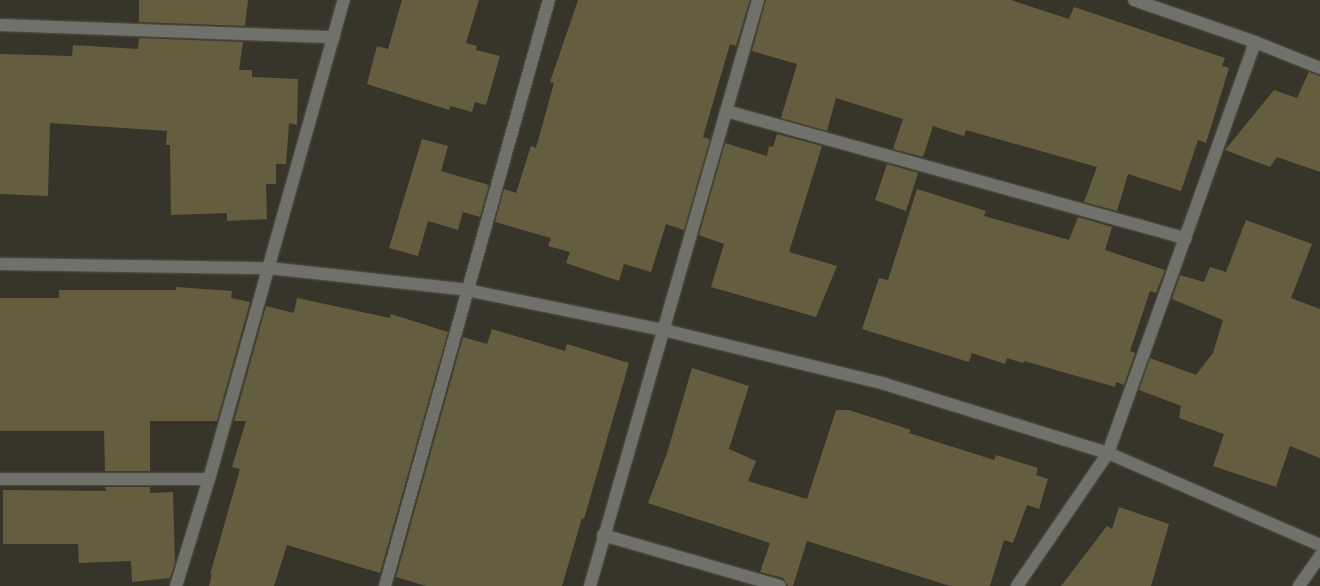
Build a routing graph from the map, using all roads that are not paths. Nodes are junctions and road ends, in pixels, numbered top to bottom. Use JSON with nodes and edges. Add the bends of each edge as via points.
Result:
{"nodes":[{"id":1,"x":344,"y":0,"type":"edge"},
{"id":2,"x":549,"y":0,"type":"edge"},
{"id":3,"x":758,"y":0,"type":"edge"},
{"id":4,"x":1134,"y":0,"type":"edge"},
{"id":5,"x":0,"y":25,"type":"edge"},
{"id":6,"x":334,"y":37,"type":"junction"},
{"id":7,"x":1255,"y":42,"type":"junction"},
{"id":8,"x":1320,"y":68,"type":"edge"},
{"id":9,"x":726,"y":111,"type":"junction"},
{"id":10,"x":1186,"y":239,"type":"junction"},
{"id":11,"x":0,"y":264,"type":"edge"},
{"id":12,"x":269,"y":268,"type":"junction"},
{"id":13,"x":467,"y":290,"type":"junction"},
{"id":14,"x":664,"y":330,"type":"junction"},
{"id":15,"x":1108,"y":453,"type":"junction"},
{"id":16,"x":0,"y":479,"type":"edge"},
{"id":17,"x":209,"y":479,"type":"junction"},
{"id":18,"x":603,"y":535,"type":"junction"},
{"id":19,"x":1320,"y":545,"type":"edge"},
{"id":20,"x":1320,"y":556,"type":"edge"},
{"id":21,"x":176,"y":586,"type":"edge"},
{"id":22,"x":385,"y":586,"type":"edge"},
{"id":23,"x":590,"y":586,"type":"edge"},
{"id":24,"x":780,"y":586,"type":"edge"},
{"id":25,"x":1018,"y":586,"type":"edge"},
{"id":26,"x":1299,"y":586,"type":"edge"}],
"edges":[{"from":1,"to":6,"type":"street"},
{"from":2,"to":13,"type":"street"},
{"from":3,"to":9,"type":"street"},
{"from":4,"to":7,"type":"street"},
{"from":5,"to":6,"type":"street"},
{"from":6,"to":12,"type":"street"},
{"from":7,"to":8,"type":"street"},
{"from":7,"to":10,"type":"street"},
{"from":9,"to":10,"type":"street"},
{"from":9,"to":14,"type":"street"},
{"from":10,"to":15,"type":"street"},
{"from":11,"to":12,"type":"street"},
{"from":12,"to":13,"type":"street"},
{"from":12,"to":17,"type":"street"},
{"from":13,"to":14,"type":"street"},
{"from":13,"to":22,"type":"street"},
{"from":14,"to":15,"type":"street","via":[[885,384]]},
{"from":14,"to":18,"type":"street"},
{"from":15,"to":19,"type":"street"},
{"from":15,"to":25,"type":"street"},
{"from":16,"to":17,"type":"street"},
{"from":17,"to":21,"type":"street"},
{"from":18,"to":23,"type":"street"},
{"from":18,"to":24,"type":"street"},
{"from":20,"to":26,"type":"street"}]}
